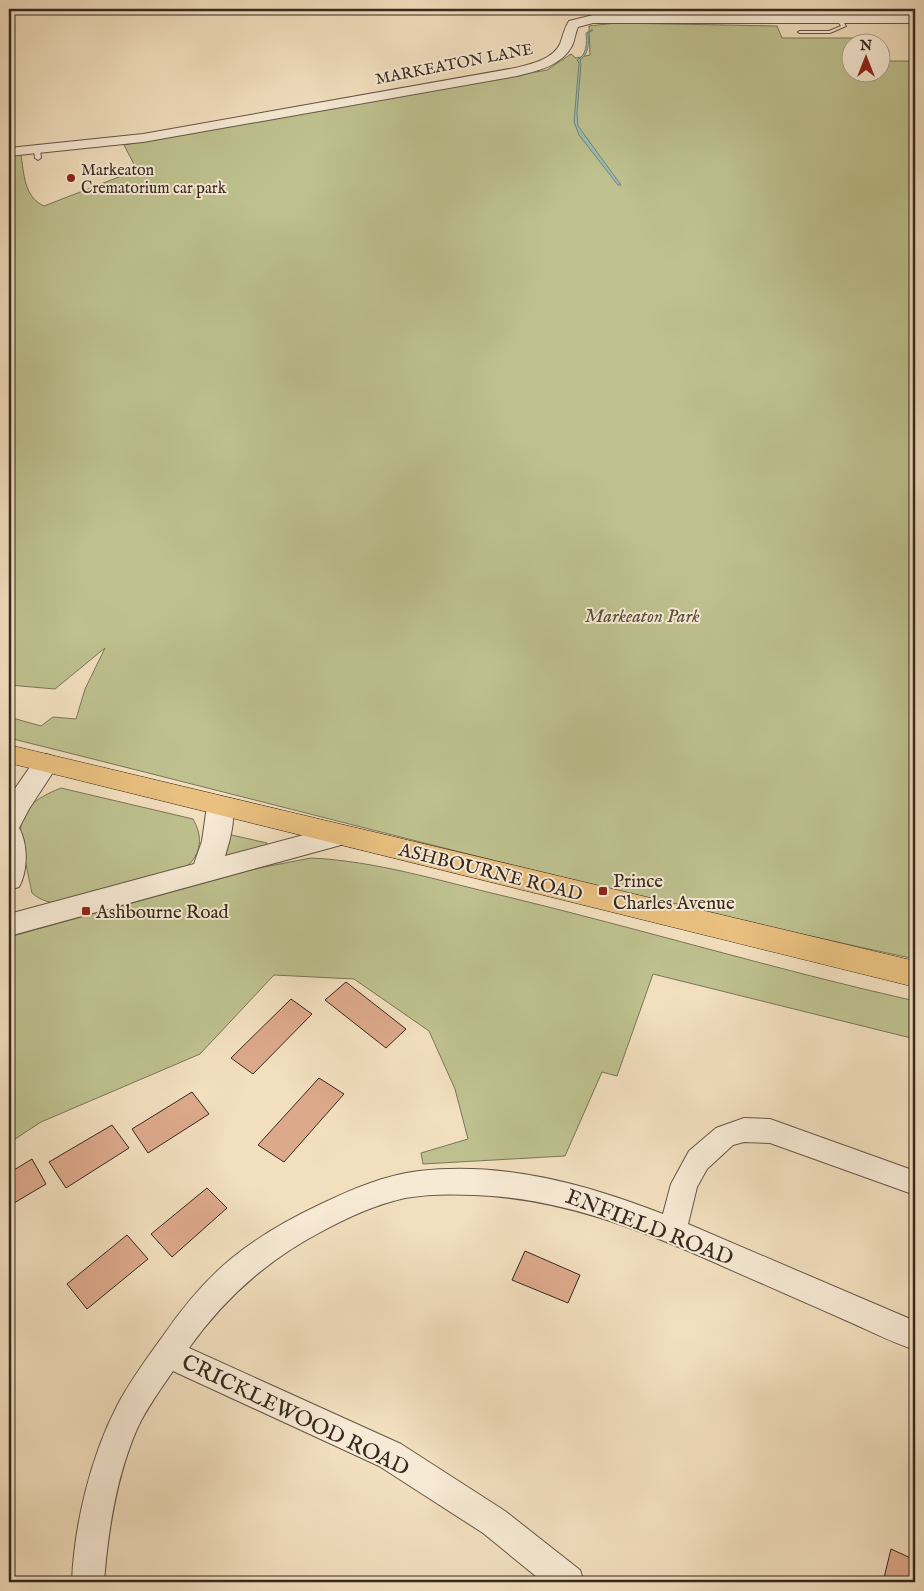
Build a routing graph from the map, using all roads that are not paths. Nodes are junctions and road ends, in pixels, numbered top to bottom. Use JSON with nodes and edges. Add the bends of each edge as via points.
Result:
{"nodes":[{"id":1,"x":915,"y":19,"type":"edge"},
{"id":2,"x":839,"y":20,"type":"junction"},
{"id":3,"x":800,"y":32,"type":"dead end"},
{"id":4,"x":9,"y":152,"type":"edge"},
{"id":5,"x":9,"y":754,"type":"edge"},
{"id":6,"x":46,"y":763,"type":"junction"},
{"id":7,"x":220,"y":806,"type":"junction"},
{"id":8,"x":9,"y":822,"type":"edge"},
{"id":9,"x":9,"y":834,"type":"edge"},
{"id":10,"x":340,"y":835,"type":"junction"},
{"id":11,"x":203,"y":873,"type":"junction"},
{"id":12,"x":9,"y":879,"type":"edge"},
{"id":13,"x":9,"y":925,"type":"edge"},
{"id":14,"x":915,"y":974,"type":"edge"},
{"id":15,"x":915,"y":1183,"type":"edge"},
{"id":16,"x":674,"y":1231,"type":"junction"},
{"id":17,"x":915,"y":1336,"type":"edge"},
{"id":18,"x":168,"y":1353,"type":"junction"},
{"id":19,"x":88,"y":1582,"type":"edge"},
{"id":20,"x":568,"y":1582,"type":"edge"}],
"edges":[{"from":1,"to":2,"type":"street","name":"MARKEATON LANE"},
{"from":2,"to":3,"type":"lane","via":[[844,26],[830,32]]},
{"from":2,"to":4,"type":"street","name":"MARKEATON LANE","via":[[616,18],[583,21],[571,26],[565,48],[556,57],[517,72],[144,138],[38,154]]},
{"from":5,"to":6,"type":"highway","name":"ASHBOURNE ROAD"},
{"from":6,"to":7,"type":"highway","name":"ASHBOURNE ROAD"},
{"from":6,"to":8,"type":"street"},
{"from":7,"to":10,"type":"highway","name":"ASHBOURNE ROAD"},
{"from":7,"to":11,"type":"street","via":[[218,837],[212,858]]},
{"from":9,"to":12,"type":"street","via":[[12,855]]},
{"from":10,"to":11,"type":"street"},
{"from":10,"to":14,"type":"highway","name":"ASHBOURNE ROAD"},
{"from":11,"to":13,"type":"street"},
{"from":15,"to":16,"type":"street","via":[[770,1131],[744,1130],[725,1136],[698,1160],[684,1184]]},
{"from":16,"to":17,"type":"street","name":"ENFIELD ROAD"},
{"from":16,"to":18,"type":"street","name":"ENFIELD ROAD","via":[[560,1191],[482,1182],[406,1186],[368,1196],[336,1210],[250,1259],[211,1296]]},
{"from":18,"to":19,"type":"street","name":"ENFIELD ROAD","via":[[127,1417],[111,1460],[95,1516]]},
{"from":18,"to":20,"type":"street","name":"CRICKLEWOOD ROAD","via":[[390,1455],[494,1522]]}]}
